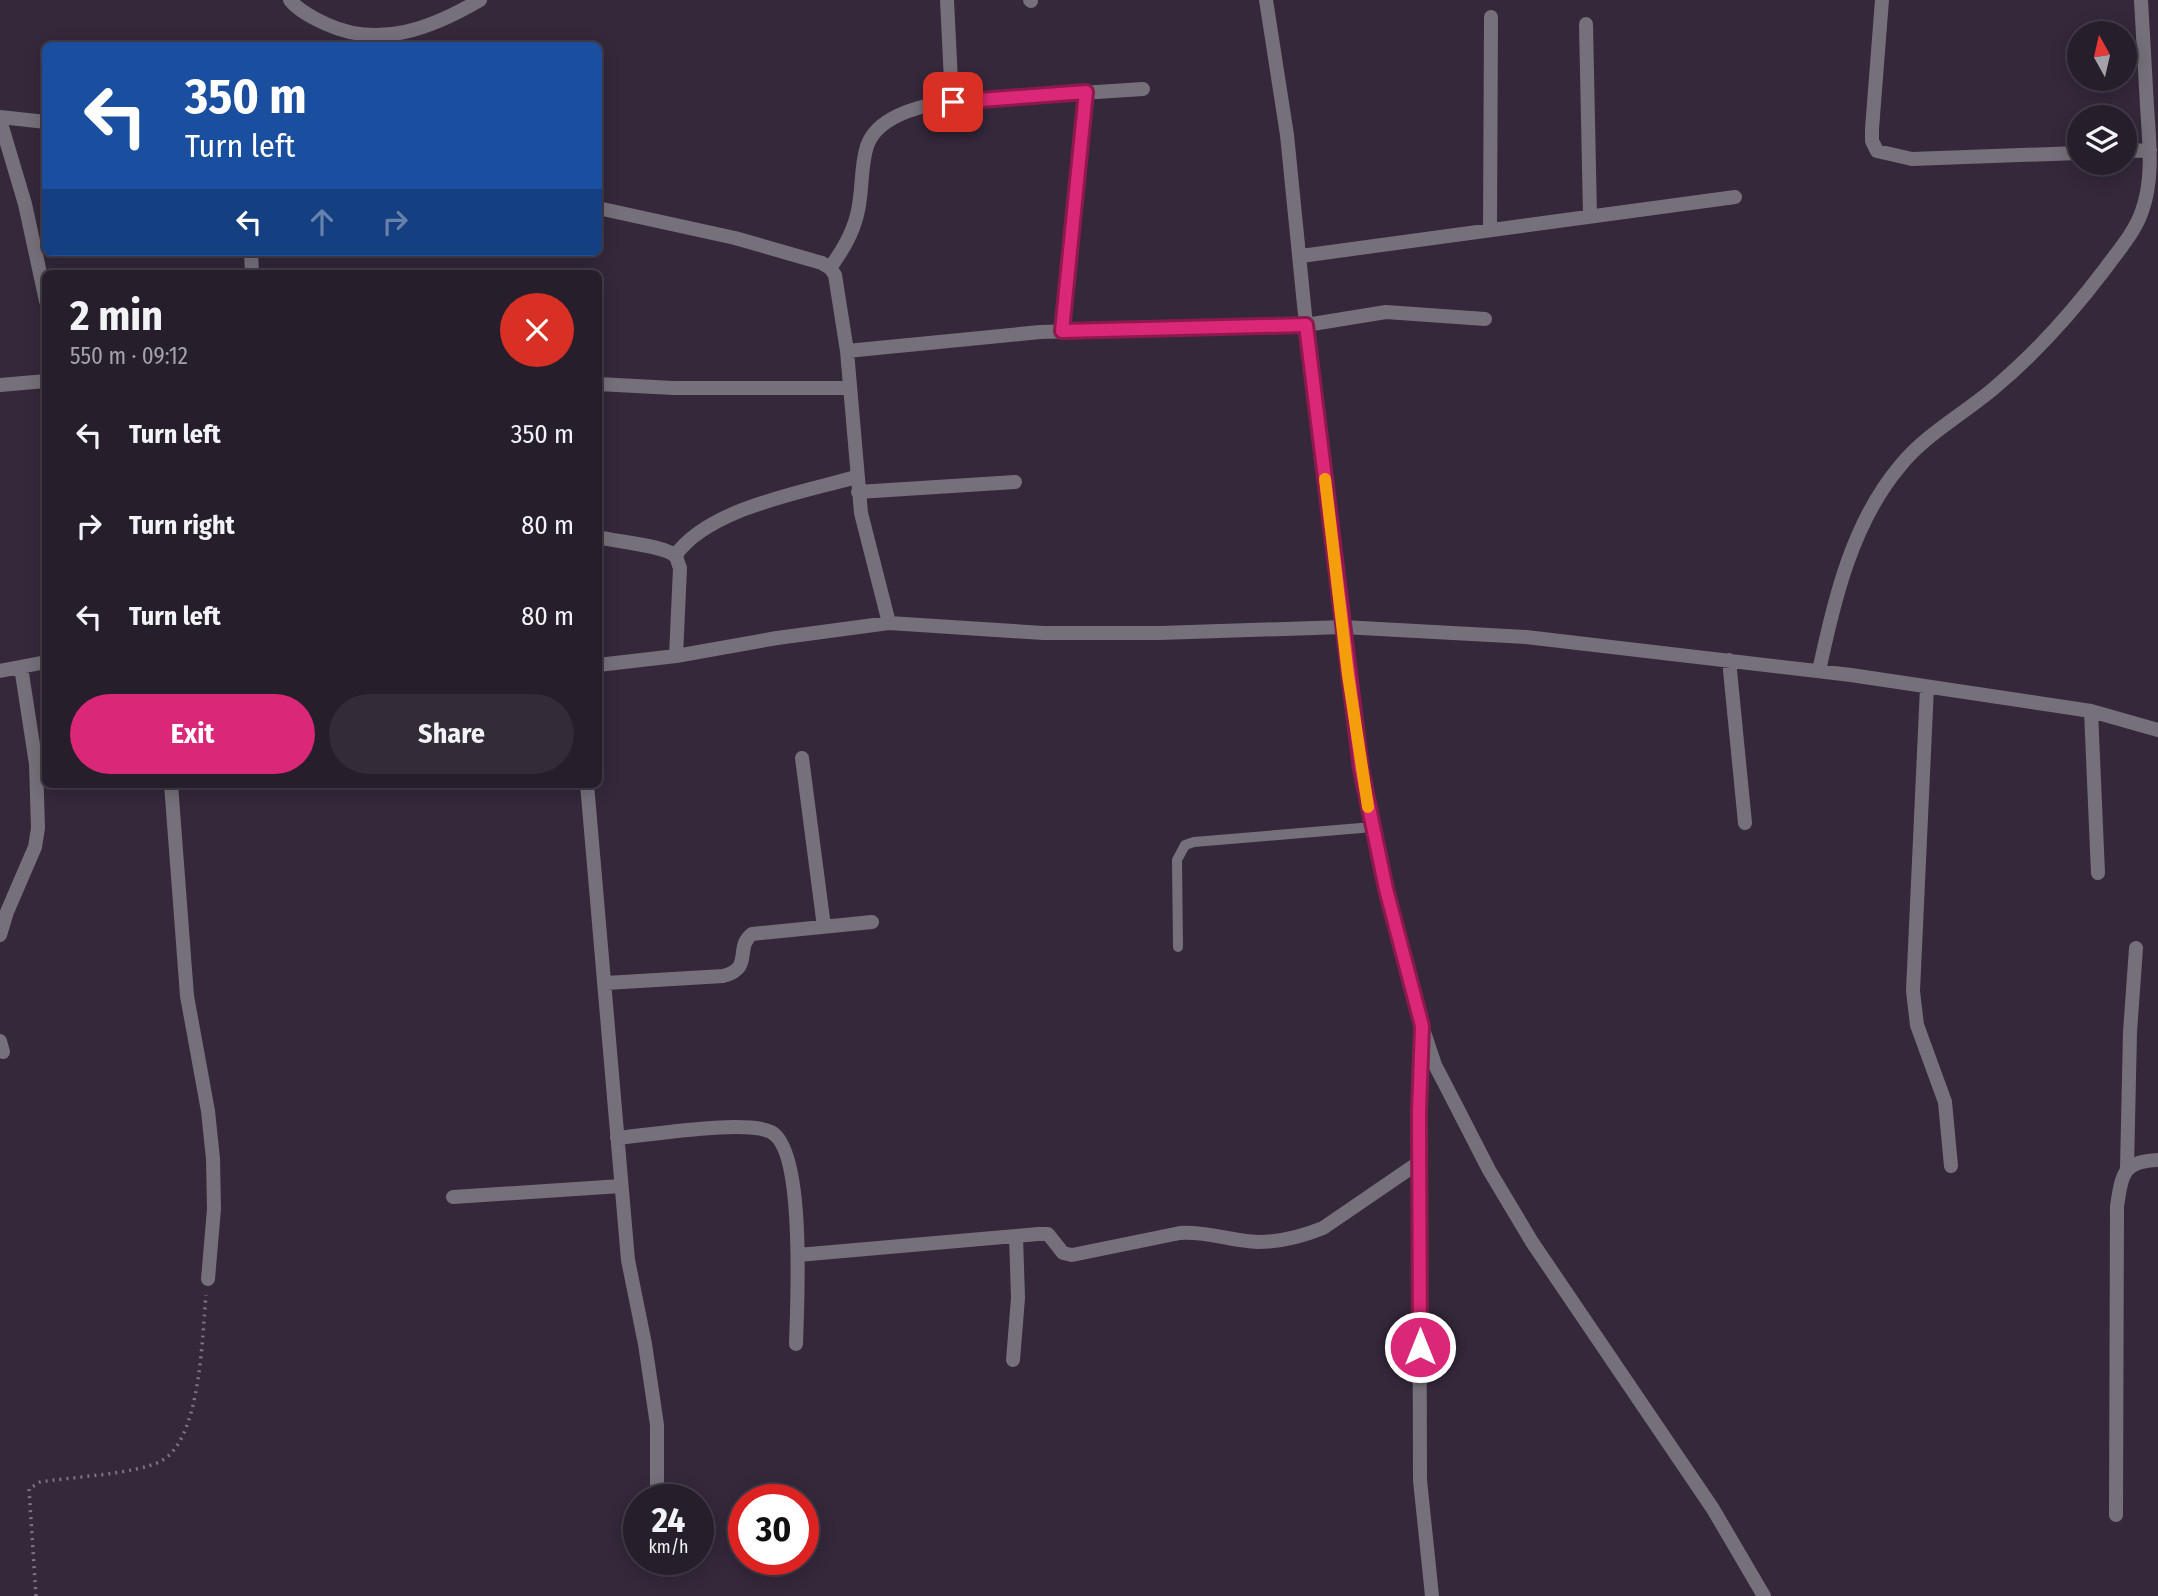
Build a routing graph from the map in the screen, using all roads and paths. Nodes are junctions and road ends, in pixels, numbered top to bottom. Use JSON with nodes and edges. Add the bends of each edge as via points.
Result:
{"nodes":[{"id":1,"x":290,"y":0,"type":"edge"},
{"id":2,"x":480,"y":0,"type":"edge"},
{"id":3,"x":947,"y":0,"type":"edge"},
{"id":4,"x":1266,"y":0,"type":"edge"},
{"id":5,"x":1882,"y":0,"type":"edge"},
{"id":6,"x":2141,"y":0,"type":"edge"},
{"id":7,"x":1491,"y":17,"type":"dead end"},
{"id":8,"x":1586,"y":24,"type":"dead end"},
{"id":9,"x":387,"y":40,"type":"edge"},
{"id":10,"x":1143,"y":89,"type":"dead end"},
{"id":11,"x":1086,"y":92,"type":"junction"},
{"id":12,"x":953,"y":102,"type":"junction"},
{"id":13,"x":0,"y":118,"type":"edge"},
{"id":14,"x":42,"y":122,"type":"edge"},
{"id":15,"x":2137,"y":150,"type":"edge"},
{"id":16,"x":2150,"y":150,"type":"junction"},
{"id":17,"x":2067,"y":153,"type":"edge"},
{"id":18,"x":1735,"y":197,"type":"dead end"},
{"id":19,"x":602,"y":209,"type":"edge"},
{"id":20,"x":1590,"y":216,"type":"junction"},
{"id":21,"x":1490,"y":230,"type":"junction"},
{"id":22,"x":1301,"y":256,"type":"junction"},
{"id":23,"x":830,"y":268,"type":"junction"},
{"id":24,"x":42,"y":283,"type":"edge"},
{"id":25,"x":1485,"y":319,"type":"dead end"},
{"id":26,"x":1306,"y":325,"type":"junction"},
{"id":27,"x":1062,"y":331,"type":"junction"},
{"id":28,"x":847,"y":351,"type":"junction"},
{"id":29,"x":42,"y":381,"type":"edge"},
{"id":30,"x":602,"y":384,"type":"edge"},
{"id":31,"x":0,"y":385,"type":"edge"},
{"id":32,"x":850,"y":388,"type":"junction"},
{"id":33,"x":1015,"y":482,"type":"dead end"},
{"id":34,"x":857,"y":484,"type":"junction"},
{"id":35,"x":602,"y":538,"type":"edge"},
{"id":36,"x":675,"y":556,"type":"junction"},
{"id":37,"x":888,"y":623,"type":"junction"},
{"id":38,"x":1343,"y":627,"type":"junction"},
{"id":39,"x":676,"y":656,"type":"junction"},
{"id":40,"x":1729,"y":660,"type":"junction"},
{"id":41,"x":42,"y":663,"type":"edge"},
{"id":42,"x":602,"y":665,"type":"edge"},
{"id":43,"x":21,"y":667,"type":"junction"},
{"id":44,"x":0,"y":671,"type":"edge"},
{"id":45,"x":1819,"y":671,"type":"junction"},
{"id":46,"x":1927,"y":687,"type":"junction"},
{"id":47,"x":2091,"y":712,"type":"junction"},
{"id":48,"x":2158,"y":730,"type":"edge"},
{"id":49,"x":802,"y":758,"type":"dead end"},
{"id":50,"x":172,"y":788,"type":"edge"},
{"id":51,"x":587,"y":788,"type":"edge"},
{"id":52,"x":1745,"y":823,"type":"dead end"},
{"id":53,"x":1373,"y":827,"type":"junction"},
{"id":54,"x":2098,"y":873,"type":"dead end"},
{"id":55,"x":872,"y":922,"type":"dead end"},
{"id":56,"x":824,"y":927,"type":"junction"},
{"id":57,"x":0,"y":935,"type":"edge"},
{"id":58,"x":1178,"y":947,"type":"dead end"},
{"id":59,"x":2136,"y":948,"type":"dead end"},
{"id":60,"x":606,"y":983,"type":"junction"},
{"id":61,"x":1422,"y":1026,"type":"junction"},
{"id":62,"x":617,"y":1138,"type":"junction"},
{"id":63,"x":2158,"y":1160,"type":"edge"},
{"id":64,"x":1421,"y":1161,"type":"junction"},
{"id":65,"x":1951,"y":1166,"type":"dead end"},
{"id":66,"x":2127,"y":1168,"type":"junction"},
{"id":67,"x":621,"y":1186,"type":"junction"},
{"id":68,"x":453,"y":1197,"type":"dead end"},
{"id":69,"x":1016,"y":1236,"type":"junction"},
{"id":70,"x":798,"y":1255,"type":"junction"},
{"id":71,"x":208,"y":1279,"type":"joint"},
{"id":72,"x":796,"y":1344,"type":"dead end"},
{"id":73,"x":1013,"y":1360,"type":"dead end"},
{"id":74,"x":657,"y":1484,"type":"edge"},
{"id":75,"x":2116,"y":1515,"type":"dead end"},
{"id":76,"x":36,"y":1596,"type":"edge"},
{"id":77,"x":1432,"y":1596,"type":"edge"},
{"id":78,"x":1764,"y":1596,"type":"edge"}],
"edges":[{"from":1,"to":9,"type":"street","via":[[331,26]]},
{"from":2,"to":9,"type":"street","via":[[445,20]]},
{"from":3,"to":12,"type":"street"},
{"from":4,"to":22,"type":"street"},
{"from":5,"to":17,"type":"street","via":[[1872,141],[1877,151],[1912,159]]},
{"from":6,"to":16,"type":"street"},
{"from":7,"to":21,"type":"street"},
{"from":8,"to":20,"type":"street"},
{"from":10,"to":11,"type":"street"},
{"from":11,"to":12,"type":"street"},
{"from":11,"to":27,"type":"street"},
{"from":12,"to":23,"type":"street","via":[[919,107],[872,135],[858,214]]},
{"from":13,"to":14,"type":"street"},
{"from":13,"to":24,"type":"street"},
{"from":15,"to":16,"type":"street"},
{"from":16,"to":45,"type":"street","via":[[2142,212],[2069,316],[2036,352],[1920,444],[1878,497],[1843,577]]},
{"from":18,"to":20,"type":"street"},
{"from":19,"to":23,"type":"street","via":[[735,237]]},
{"from":20,"to":21,"type":"street"},
{"from":21,"to":22,"type":"street"},
{"from":22,"to":26,"type":"street"},
{"from":23,"to":28,"type":"street","via":[[839,289]]},
{"from":25,"to":26,"type":"street","via":[[1386,312]]},
{"from":26,"to":27,"type":"street"},
{"from":26,"to":38,"type":"street"},
{"from":27,"to":28,"type":"street"},
{"from":28,"to":32,"type":"street"},
{"from":29,"to":31,"type":"street"},
{"from":30,"to":32,"type":"street"},
{"from":32,"to":34,"type":"street"},
{"from":33,"to":34,"type":"street"},
{"from":34,"to":36,"type":"street","via":[[719,518],[691,536]]},
{"from":34,"to":37,"type":"street"},
{"from":35,"to":36,"type":"street","via":[[662,548]]},
{"from":36,"to":39,"type":"street","via":[[680,568]]},
{"from":37,"to":38,"type":"street","via":[[1043,633]]},
{"from":37,"to":39,"type":"street"},
{"from":38,"to":40,"type":"street","via":[[1526,637]]},
{"from":38,"to":53,"type":"street"},
{"from":39,"to":42,"type":"street"},
{"from":40,"to":45,"type":"street"},
{"from":40,"to":52,"type":"street"},
{"from":41,"to":43,"type":"street"},
{"from":43,"to":44,"type":"street"},
{"from":43,"to":57,"type":"street","via":[[36,764],[38,828],[35,847]]},
{"from":45,"to":46,"type":"street"},
{"from":46,"to":47,"type":"street"},
{"from":46,"to":65,"type":"street","via":[[1913,991],[1917,1026],[1945,1102]]},
{"from":47,"to":48,"type":"street"},
{"from":47,"to":54,"type":"street"},
{"from":49,"to":56,"type":"street"},
{"from":50,"to":71,"type":"street","via":[[187,996],[213,1159]]},
{"from":51,"to":60,"type":"street"},
{"from":53,"to":58,"type":"lane","via":[[1185,845],[1177,860]]},
{"from":53,"to":61,"type":"street"},
{"from":55,"to":56,"type":"street"},
{"from":56,"to":60,"type":"street","via":[[752,934],[744,944],[740,967],[723,976]]},
{"from":59,"to":66,"type":"street"},
{"from":60,"to":62,"type":"street"},
{"from":61,"to":64,"type":"street"},
{"from":61,"to":78,"type":"street","via":[[1449,1092],[1532,1242],[1713,1509]]},
{"from":62,"to":67,"type":"street"},
{"from":62,"to":70,"type":"street","via":[[745,1127],[772,1132],[783,1143],[789,1160]]},
{"from":63,"to":66,"type":"street","via":[[2140,1161]]},
{"from":64,"to":69,"type":"street","via":[[1307,1235],[1258,1242],[1180,1233],[1072,1255],[1063,1253],[1048,1234]]},
{"from":64,"to":77,"type":"street","via":[[1420,1480]]},
{"from":66,"to":75,"type":"street","via":[[2117,1206]]},
{"from":67,"to":68,"type":"street"},
{"from":67,"to":74,"type":"street","via":[[628,1260],[654,1399]]},
{"from":69,"to":70,"type":"street"},
{"from":69,"to":73,"type":"street"},
{"from":70,"to":72,"type":"street"},
{"from":71,"to":76,"type":"path","via":[[192,1404],[186,1428],[170,1455],[140,1467],[40,1482],[29,1489]]}]}
